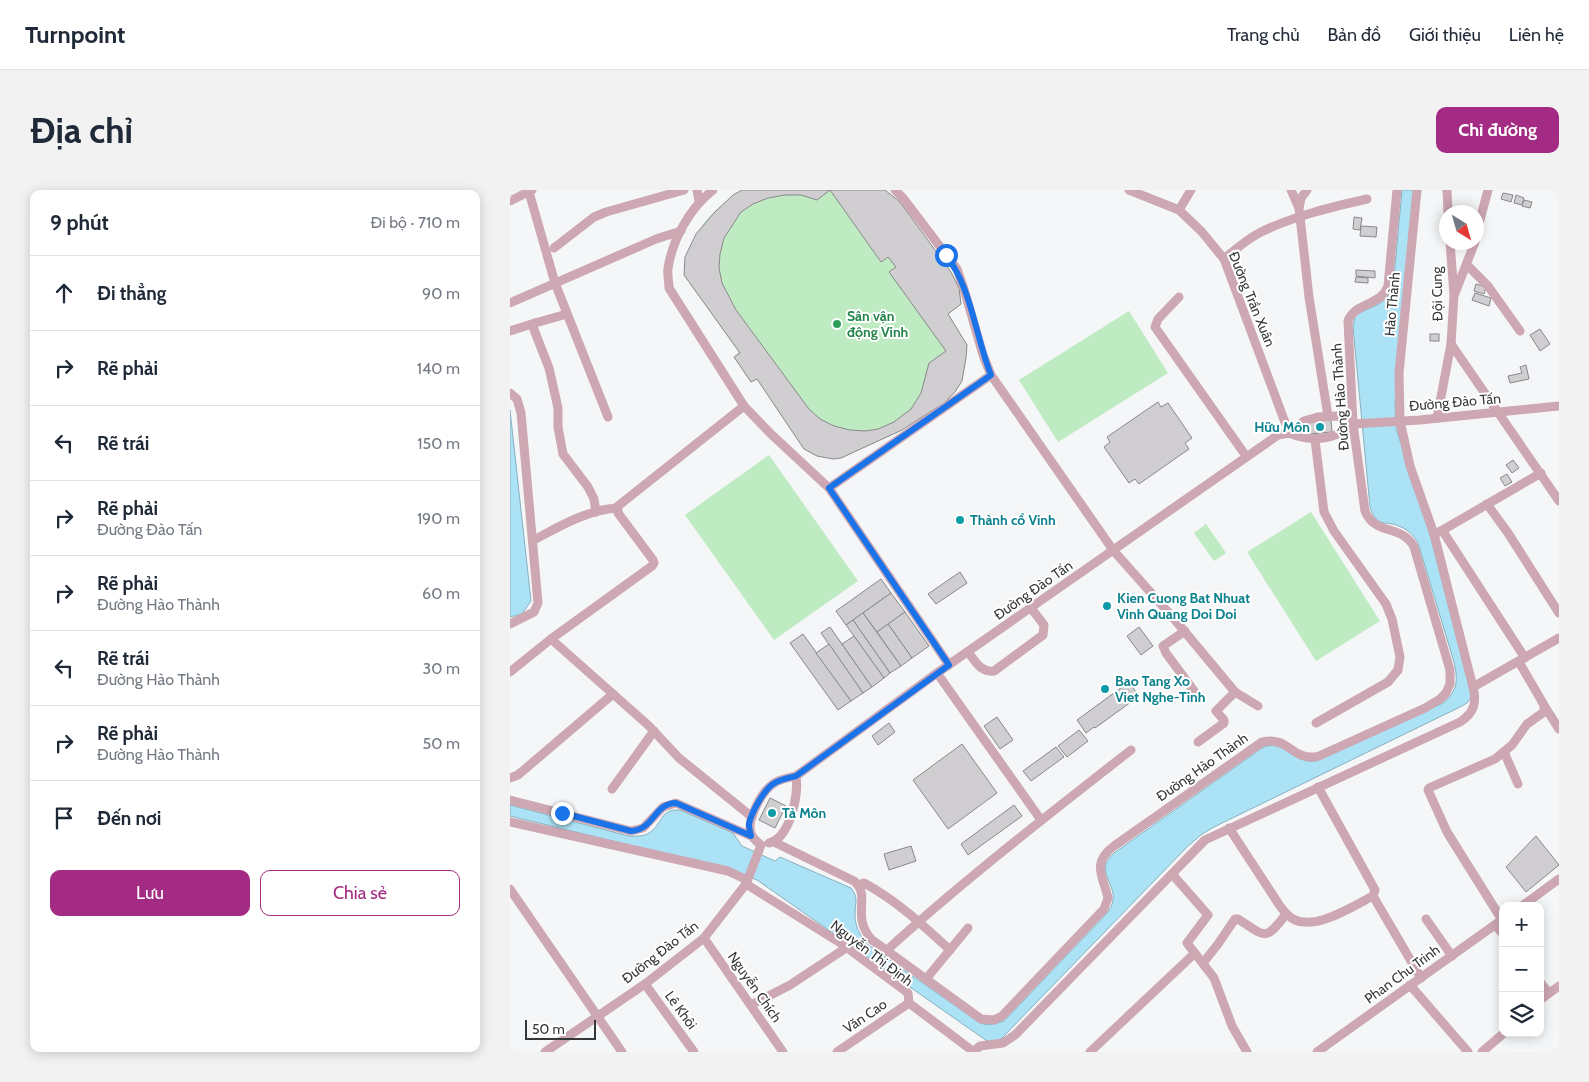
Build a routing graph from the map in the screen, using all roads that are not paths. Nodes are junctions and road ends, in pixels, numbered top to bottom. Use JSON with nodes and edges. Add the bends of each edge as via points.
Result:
{"nodes":[{"id":1,"x":684,"y":190,"type":"edge"},
{"id":2,"x":697,"y":190,"type":"edge"},
{"id":3,"x":713,"y":190,"type":"edge"},
{"id":4,"x":895,"y":190,"type":"edge"},
{"id":5,"x":1130,"y":190,"type":"edge"},
{"id":6,"x":1191,"y":190,"type":"edge"},
{"id":7,"x":1291,"y":190,"type":"edge"},
{"id":8,"x":1308,"y":190,"type":"edge"},
{"id":9,"x":1397,"y":190,"type":"edge"},
{"id":10,"x":1417,"y":190,"type":"edge"},
{"id":11,"x":1447,"y":190,"type":"edge"},
{"id":12,"x":1488,"y":190,"type":"edge"},
{"id":13,"x":530,"y":191,"type":"edge"},
{"id":14,"x":1367,"y":199,"type":"dead end"},
{"id":15,"x":699,"y":201,"type":"junction"},
{"id":16,"x":510,"y":202,"type":"edge"},
{"id":17,"x":1448,"y":205,"type":"edge"},
{"id":18,"x":1484,"y":205,"type":"edge"},
{"id":19,"x":1179,"y":210,"type":"junction"},
{"id":20,"x":1300,"y":213,"type":"junction"},
{"id":21,"x":681,"y":231,"type":"junction"},
{"id":22,"x":554,"y":248,"type":"dead end"},
{"id":23,"x":1451,"y":250,"type":"edge"},
{"id":24,"x":1472,"y":250,"type":"edge"},
{"id":25,"x":1224,"y":259,"type":"junction"},
{"id":26,"x":1467,"y":265,"type":"junction"},
{"id":27,"x":555,"y":284,"type":"junction"},
{"id":28,"x":1454,"y":296,"type":"junction"},
{"id":29,"x":1179,"y":297,"type":"dead end"},
{"id":30,"x":510,"y":303,"type":"edge"},
{"id":31,"x":567,"y":314,"type":"junction"},
{"id":32,"x":535,"y":323,"type":"junction"},
{"id":33,"x":510,"y":331,"type":"edge"},
{"id":34,"x":1520,"y":331,"type":"dead end"},
{"id":35,"x":1451,"y":344,"type":"junction"},
{"id":36,"x":991,"y":375,"type":"junction"},
{"id":37,"x":510,"y":393,"type":"edge"},
{"id":38,"x":744,"y":406,"type":"junction"},
{"id":39,"x":1559,"y":406,"type":"edge"},
{"id":40,"x":1496,"y":412,"type":"junction"},
{"id":41,"x":1328,"y":416,"type":"junction"},
{"id":42,"x":608,"y":417,"type":"dead end"},
{"id":43,"x":1437,"y":418,"type":"junction"},
{"id":44,"x":1398,"y":421,"type":"junction"},
{"id":45,"x":1356,"y":424,"type":"junction"},
{"id":46,"x":1289,"y":432,"type":"junction"},
{"id":47,"x":1315,"y":440,"type":"junction"},
{"id":48,"x":1246,"y":456,"type":"junction"},
{"id":49,"x":1541,"y":473,"type":"junction"},
{"id":50,"x":829,"y":488,"type":"junction"},
{"id":51,"x":1559,"y":501,"type":"edge"},
{"id":52,"x":1487,"y":504,"type":"junction"},
{"id":53,"x":617,"y":508,"type":"junction"},
{"id":54,"x":596,"y":512,"type":"junction"},
{"id":55,"x":1438,"y":532,"type":"junction"},
{"id":56,"x":534,"y":540,"type":"junction"},
{"id":57,"x":1113,"y":550,"type":"junction"},
{"id":58,"x":1031,"y":608,"type":"junction"},
{"id":59,"x":1559,"y":613,"type":"edge"},
{"id":60,"x":510,"y":624,"type":"edge"},
{"id":61,"x":1185,"y":631,"type":"junction"},
{"id":62,"x":1559,"y":638,"type":"edge"},
{"id":63,"x":551,"y":639,"type":"junction"},
{"id":64,"x":968,"y":652,"type":"junction"},
{"id":65,"x":1522,"y":660,"type":"junction"},
{"id":66,"x":949,"y":665,"type":"junction"},
{"id":67,"x":510,"y":672,"type":"edge"},
{"id":68,"x":937,"y":673,"type":"junction"},
{"id":69,"x":1473,"y":687,"type":"junction"},
{"id":70,"x":1194,"y":690,"type":"dead end"},
{"id":71,"x":1235,"y":692,"type":"junction"},
{"id":72,"x":613,"y":694,"type":"junction"},
{"id":73,"x":1258,"y":706,"type":"dead end"},
{"id":74,"x":1545,"y":707,"type":"junction"},
{"id":75,"x":1316,"y":723,"type":"dead end"},
{"id":76,"x":1559,"y":729,"type":"edge"},
{"id":77,"x":654,"y":730,"type":"junction"},
{"id":78,"x":1198,"y":742,"type":"dead end"},
{"id":79,"x":1131,"y":750,"type":"dead end"},
{"id":80,"x":1504,"y":752,"type":"junction"},
{"id":81,"x":796,"y":776,"type":"junction"},
{"id":82,"x":510,"y":778,"type":"edge"},
{"id":83,"x":1518,"y":784,"type":"dead end"},
{"id":84,"x":1318,"y":787,"type":"junction"},
{"id":85,"x":612,"y":789,"type":"dead end"},
{"id":86,"x":510,"y":800,"type":"edge"},
{"id":87,"x":752,"y":817,"type":"junction"},
{"id":88,"x":1042,"y":820,"type":"junction"},
{"id":89,"x":510,"y":822,"type":"edge"},
{"id":90,"x":1229,"y":828,"type":"junction"},
{"id":91,"x":751,"y":836,"type":"junction"},
{"id":92,"x":774,"y":842,"type":"junction"},
{"id":93,"x":760,"y":848,"type":"junction"},
{"id":94,"x":1172,"y":874,"type":"junction"},
{"id":95,"x":1559,"y":879,"type":"edge"},
{"id":96,"x":747,"y":881,"type":"junction"},
{"id":97,"x":859,"y":885,"type":"junction"},
{"id":98,"x":510,"y":890,"type":"edge"},
{"id":99,"x":1373,"y":896,"type":"junction"},
{"id":100,"x":1527,"y":902,"type":"edge"},
{"id":101,"x":1286,"y":914,"type":"junction"},
{"id":102,"x":1426,"y":919,"type":"dead end"},
{"id":103,"x":1499,"y":919,"type":"edge"},
{"id":104,"x":919,"y":921,"type":"junction"},
{"id":105,"x":1499,"y":922,"type":"edge"},
{"id":106,"x":968,"y":928,"type":"dead end"},
{"id":107,"x":704,"y":938,"type":"junction"},
{"id":108,"x":846,"y":948,"type":"junction"},
{"id":109,"x":950,"y":950,"type":"junction"},
{"id":110,"x":886,"y":951,"type":"junction"},
{"id":111,"x":1195,"y":953,"type":"junction"},
{"id":112,"x":1452,"y":956,"type":"junction"},
{"id":113,"x":1202,"y":963,"type":"junction"},
{"id":114,"x":1420,"y":978,"type":"junction"},
{"id":115,"x":926,"y":979,"type":"junction"},
{"id":116,"x":645,"y":984,"type":"junction"},
{"id":117,"x":1410,"y":985,"type":"junction"},
{"id":118,"x":1559,"y":986,"type":"edge"},
{"id":119,"x":1544,"y":987,"type":"edge"},
{"id":120,"x":1549,"y":993,"type":"junction"},
{"id":121,"x":1544,"y":997,"type":"edge"},
{"id":122,"x":910,"y":1004,"type":"junction"},
{"id":123,"x":751,"y":1006,"type":"junction"},
{"id":124,"x":598,"y":1016,"type":"junction"},
{"id":125,"x":1499,"y":1037,"type":"edge"},
{"id":126,"x":1322,"y":1051,"type":"edge"},
{"id":127,"x":545,"y":1052,"type":"edge"},
{"id":128,"x":622,"y":1052,"type":"edge"},
{"id":129,"x":694,"y":1052,"type":"edge"},
{"id":130,"x":783,"y":1052,"type":"edge"},
{"id":131,"x":837,"y":1052,"type":"edge"},
{"id":132,"x":974,"y":1052,"type":"edge"},
{"id":133,"x":1090,"y":1052,"type":"edge"},
{"id":134,"x":1246,"y":1052,"type":"edge"},
{"id":135,"x":1468,"y":1052,"type":"edge"},
{"id":136,"x":1482,"y":1052,"type":"edge"}],
"edges":[{"from":1,"to":22,"type":"street","via":[[594,217]]},
{"from":2,"to":15,"type":"street"},
{"from":3,"to":15,"type":"street"},
{"from":4,"to":36,"type":"street","via":[[957,269]]},
{"from":5,"to":19,"type":"street","name":"Đường Trần Xuân"},
{"from":6,"to":19,"type":"street"},
{"from":7,"to":20,"type":"street"},
{"from":8,"to":20,"type":"street","via":[[1301,198]]},
{"from":9,"to":45,"type":"street","name":"Đường Hào Thành","via":[[1388,286],[1383,296],[1356,310],[1348,321]]},
{"from":10,"to":44,"type":"street","name":"Hào Thành","via":[[1399,373]]},
{"from":11,"to":17,"type":"street"},
{"from":12,"to":18,"type":"street"},
{"from":13,"to":16,"type":"street"},
{"from":13,"to":27,"type":"street"},
{"from":14,"to":20,"type":"street"},
{"from":15,"to":21,"type":"street"},
{"from":19,"to":25,"type":"street","name":"Đường Trần Xuân"},
{"from":20,"to":25,"type":"street","via":[[1253,237]]},
{"from":20,"to":41,"type":"street","via":[[1308,297]]},
{"from":21,"to":27,"type":"street"},
{"from":21,"to":38,"type":"street","via":[[668,269],[669,288]]},
{"from":23,"to":28,"type":"street","name":"Đội Cung"},
{"from":24,"to":26,"type":"street"},
{"from":25,"to":46,"type":"street","name":"Đường Trần Xuân"},
{"from":26,"to":28,"type":"street"},
{"from":26,"to":34,"type":"street","via":[[1488,286]]},
{"from":27,"to":30,"type":"street"},
{"from":27,"to":31,"type":"street"},
{"from":28,"to":35,"type":"street","name":"Đội Cung"},
{"from":29,"to":48,"type":"street","via":[[1158,319],[1155,327]]},
{"from":31,"to":32,"type":"street"},
{"from":31,"to":42,"type":"street"},
{"from":32,"to":33,"type":"street"},
{"from":32,"to":54,"type":"street","via":[[534,334],[549,368],[558,408],[563,454],[588,487]]},
{"from":35,"to":40,"type":"street"},
{"from":35,"to":43,"type":"street","name":"Đội Cung"},
{"from":36,"to":50,"type":"street"},
{"from":36,"to":57,"type":"street"},
{"from":37,"to":56,"type":"street","via":[[520,406]]},
{"from":38,"to":50,"type":"street"},
{"from":38,"to":53,"type":"street"},
{"from":39,"to":40,"type":"street","name":"Đường Đào Tấn"},
{"from":40,"to":43,"type":"street","name":"Đường Đào Tấn"},
{"from":40,"to":49,"type":"street"},
{"from":41,"to":45,"type":"street","name":"Đường Đào Tấn"},
{"from":41,"to":46,"type":"street","name":"Đường Đào Tấn","via":[[1304,421]]},
{"from":43,"to":44,"type":"street","name":"Đường Đào Tấn"},
{"from":44,"to":45,"type":"street","name":"Đường Đào Tấn"},
{"from":44,"to":55,"type":"street","name":"Hào Thành","via":[[1410,466]]},
{"from":45,"to":47,"type":"street","name":"Đường Đào Tấn","via":[[1335,436]]},
{"from":45,"to":115,"type":"street","name":"Đường Hào Thành","via":[[1366,516],[1378,527],[1403,534],[1412,543],[1450,670],[1446,694],[1425,708],[1319,756],[1307,758],[1276,741],[1262,742],[1114,846],[1100,864],[1108,898],[1104,909],[999,1018],[981,1019]]},
{"from":46,"to":47,"type":"street","name":"Đường Đào Tấn"},
{"from":46,"to":48,"type":"street","name":"Đường Đào Tấn","via":[[1278,435]]},
{"from":47,"to":75,"type":"street","via":[[1324,512],[1334,532],[1386,604],[1400,657],[1398,670],[1388,682]]},
{"from":48,"to":57,"type":"street","name":"Đường Đào Tấn"},
{"from":49,"to":51,"type":"street"},
{"from":49,"to":52,"type":"street"},
{"from":50,"to":66,"type":"street"},
{"from":52,"to":55,"type":"street"},
{"from":52,"to":59,"type":"street"},
{"from":53,"to":54,"type":"street"},
{"from":53,"to":63,"type":"street","via":[[653,564]]},
{"from":54,"to":56,"type":"street"},
{"from":55,"to":65,"type":"street"},
{"from":55,"to":69,"type":"street"},
{"from":56,"to":60,"type":"street","via":[[538,606],[531,614]]},
{"from":57,"to":58,"type":"street","name":"Đường Đào Tấn"},
{"from":57,"to":61,"type":"street"},
{"from":58,"to":64,"type":"street","name":"Đường Đào Tấn"},
{"from":58,"to":64,"type":"street","via":[[1044,625],[1043,635],[994,672],[981,669]]},
{"from":61,"to":70,"type":"street","via":[[1163,646]]},
{"from":61,"to":71,"type":"street"},
{"from":62,"to":65,"type":"street"},
{"from":63,"to":67,"type":"street"},
{"from":63,"to":72,"type":"street"},
{"from":64,"to":66,"type":"street","name":"Đường Đào Tấn"},
{"from":65,"to":69,"type":"street"},
{"from":65,"to":74,"type":"street"},
{"from":66,"to":68,"type":"street","name":"Đường Đào Tấn"},
{"from":68,"to":81,"type":"street","name":"Đường Đào Tấn"},
{"from":68,"to":88,"type":"street"},
{"from":69,"to":84,"type":"street","via":[[1474,706],[1465,719]]},
{"from":71,"to":73,"type":"street"},
{"from":71,"to":78,"type":"street","via":[[1216,711],[1224,723]]},
{"from":72,"to":77,"type":"street"},
{"from":72,"to":82,"type":"street","via":[[518,775]]},
{"from":74,"to":76,"type":"street"},
{"from":74,"to":80,"type":"street","via":[[1544,712],[1527,724]]},
{"from":77,"to":85,"type":"street"},
{"from":77,"to":87,"type":"street","via":[[679,758]]},
{"from":79,"to":88,"type":"street"},
{"from":80,"to":83,"type":"street"},
{"from":80,"to":103,"type":"street","via":[[1490,762],[1428,790],[1447,832]]},
{"from":81,"to":87,"type":"street","name":"Đường Đào Tấn","via":[[773,784],[764,792]]},
{"from":81,"to":92,"type":"street","via":[[798,787],[793,810],[782,834]]},
{"from":84,"to":90,"type":"street"},
{"from":84,"to":99,"type":"street","via":[[1374,885]]},
{"from":86,"to":91,"type":"street","via":[[631,831],[643,828],[663,807],[676,803]]},
{"from":87,"to":91,"type":"street","name":"Đường Đào Tấn","via":[[749,826]]},
{"from":88,"to":104,"type":"street"},
{"from":89,"to":96,"type":"street","name":"Nguyễn Thị Định","via":[[728,871]]},
{"from":90,"to":94,"type":"street","via":[[1205,840]]},
{"from":90,"to":101,"type":"street"},
{"from":91,"to":93,"type":"street"},
{"from":92,"to":93,"type":"street"},
{"from":92,"to":97,"type":"street"},
{"from":93,"to":96,"type":"street","name":"Đường Đào Tấn"},
{"from":94,"to":111,"type":"street","via":[[1208,915],[1187,941]]},
{"from":94,"to":132,"type":"street","via":[[1015,1035],[1003,1043],[980,1046]]},
{"from":95,"to":100,"type":"street"},
{"from":96,"to":107,"type":"street","name":"Đường Đào Tấn"},
{"from":96,"to":108,"type":"street","name":"Nguyễn Thị Định"},
{"from":97,"to":104,"type":"street","via":[[864,883],[874,888]]},
{"from":97,"to":110,"type":"street","name":"Đường Hào Thành","via":[[862,926]]},
{"from":98,"to":124,"type":"street"},
{"from":99,"to":101,"type":"street","via":[[1316,922],[1295,920]]},
{"from":99,"to":114,"type":"street"},
{"from":101,"to":113,"type":"street","via":[[1274,931],[1266,934],[1235,919]]},
{"from":102,"to":112,"type":"street"},
{"from":104,"to":109,"type":"street"},
{"from":104,"to":110,"type":"street"},
{"from":105,"to":112,"type":"street","name":"Phan Chu Trinh"},
{"from":106,"to":109,"type":"street"},
{"from":107,"to":116,"type":"street","name":"Đường Đào Tấn"},
{"from":107,"to":123,"type":"street","name":"Nguyễn Chích"},
{"from":108,"to":122,"type":"street","name":"Nguyễn Thị Định","via":[[908,993]]},
{"from":108,"to":123,"type":"street"},
{"from":109,"to":115,"type":"street"},
{"from":110,"to":115,"type":"street","name":"Đường Hào Thành"},
{"from":111,"to":113,"type":"street"},
{"from":111,"to":133,"type":"street"},
{"from":112,"to":114,"type":"street","name":"Phan Chu Trinh"},
{"from":113,"to":134,"type":"street","via":[[1214,978],[1232,1026]]},
{"from":114,"to":117,"type":"street","name":"Phan Chu Trinh"},
{"from":116,"to":124,"type":"street","name":"Đường Đào Tấn"},
{"from":116,"to":129,"type":"street","name":"Lê Khôi"},
{"from":117,"to":126,"type":"street","name":"Phan Chu Trinh"},
{"from":117,"to":135,"type":"street"},
{"from":118,"to":120,"type":"street"},
{"from":119,"to":120,"type":"street"},
{"from":120,"to":121,"type":"street"},
{"from":122,"to":131,"type":"street","name":"Văn Cao"},
{"from":122,"to":132,"type":"street","name":"Nguyễn Thị Định"},
{"from":123,"to":130,"type":"street","name":"Nguyễn Chích"},
{"from":124,"to":127,"type":"street","name":"Đường Đào Tấn"},
{"from":124,"to":128,"type":"street"},
{"from":125,"to":136,"type":"street"}]}
